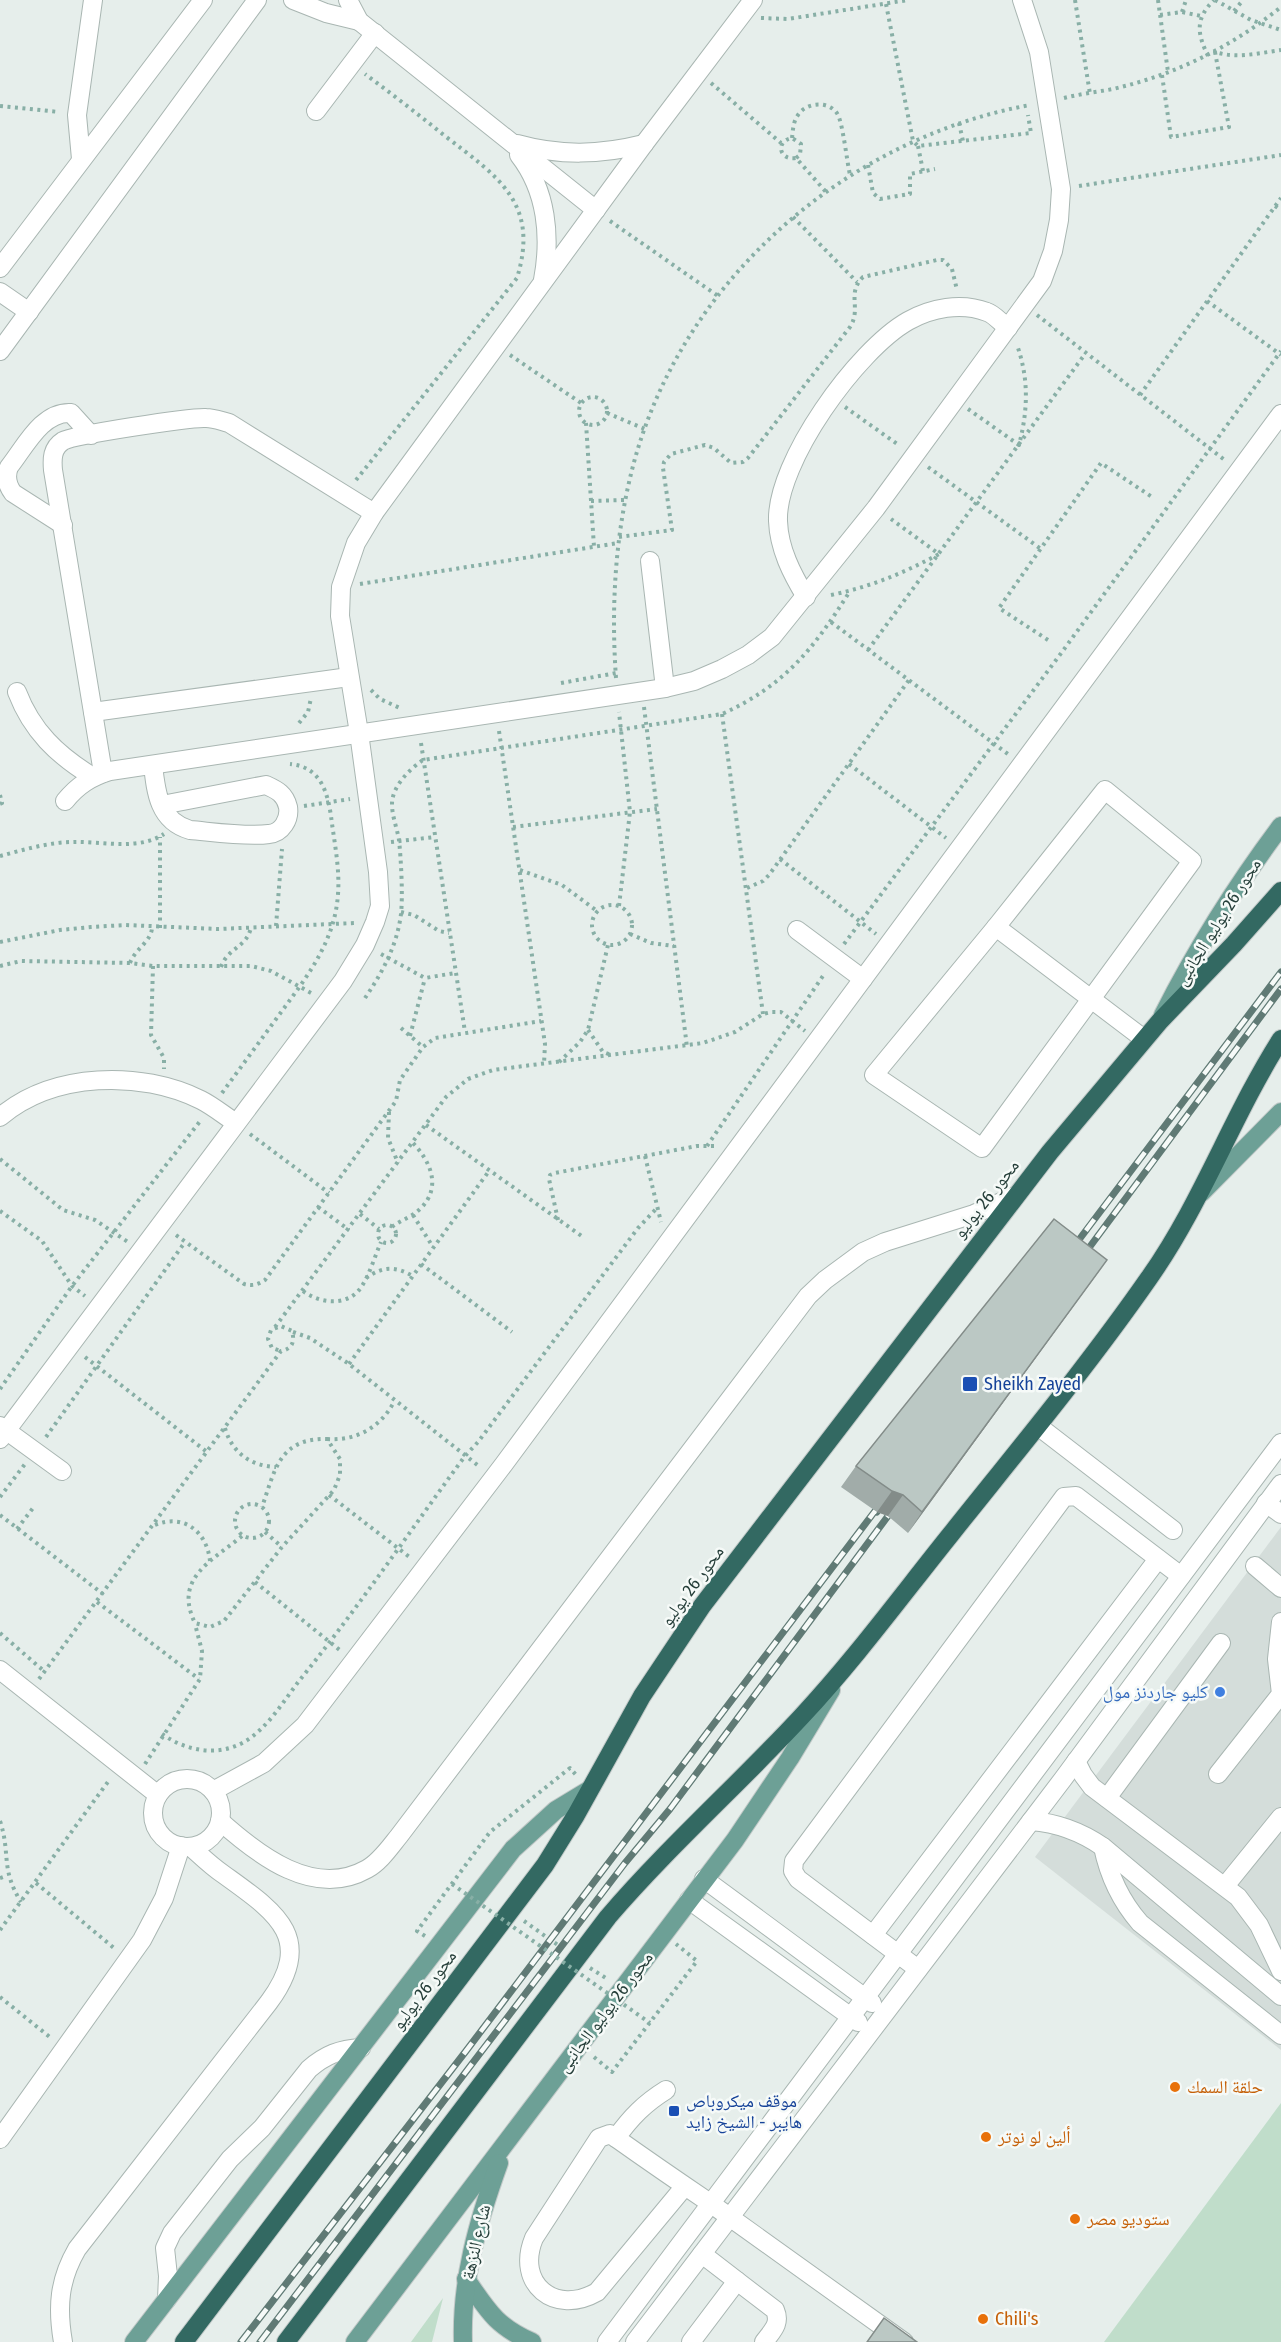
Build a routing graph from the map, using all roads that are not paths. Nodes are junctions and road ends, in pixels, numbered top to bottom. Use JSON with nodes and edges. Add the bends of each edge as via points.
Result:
{"nodes":[{"id":1,"x":93,"y":0,"type":"edge"},
{"id":2,"x":202,"y":0,"type":"edge"},
{"id":3,"x":257,"y":0,"type":"edge"},
{"id":4,"x":294,"y":0,"type":"edge"},
{"id":5,"x":348,"y":0,"type":"edge"},
{"id":6,"x":753,"y":0,"type":"edge"},
{"id":7,"x":1022,"y":0,"type":"edge"},
{"id":8,"x":359,"y":21,"type":"junction"},
{"id":9,"x":375,"y":33,"type":"junction"},
{"id":10,"x":316,"y":111,"type":"dead end"},
{"id":11,"x":509,"y":142,"type":"junction"},
{"id":12,"x":644,"y":144,"type":"junction"},
{"id":13,"x":81,"y":159,"type":"junction"},
{"id":14,"x":596,"y":210,"type":"junction"},
{"id":15,"x":0,"y":268,"type":"edge"},
{"id":16,"x":542,"y":284,"type":"junction"},
{"id":17,"x":0,"y":292,"type":"edge"},
{"id":18,"x":28,"y":312,"type":"junction"},
{"id":19,"x":1008,"y":328,"type":"junction"},
{"id":20,"x":0,"y":351,"type":"edge"},
{"id":21,"x":1281,"y":414,"type":"edge"},
{"id":22,"x":91,"y":435,"type":"junction"},
{"id":23,"x":374,"y":513,"type":"junction"},
{"id":24,"x":63,"y":525,"type":"junction"},
{"id":25,"x":650,"y":561,"type":"dead end"},
{"id":26,"x":806,"y":597,"type":"junction"},
{"id":27,"x":349,"y":677,"type":"junction"},
{"id":28,"x":665,"y":688,"type":"junction"},
{"id":29,"x":17,"y":692,"type":"dead end"},
{"id":30,"x":93,"y":712,"type":"junction"},
{"id":31,"x":359,"y":733,"type":"junction"},
{"id":32,"x":153,"y":765,"type":"junction"},
{"id":33,"x":98,"y":775,"type":"junction"},
{"id":34,"x":65,"y":801,"type":"dead end"},
{"id":35,"x":162,"y":805,"type":"junction"},
{"id":36,"x":1281,"y":826,"type":"edge"},
{"id":37,"x":1281,"y":891,"type":"edge"},
{"id":38,"x":996,"y":927,"type":"junction"},
{"id":39,"x":797,"y":930,"type":"dead end"},
{"id":40,"x":863,"y":979,"type":"junction"},
{"id":41,"x":1090,"y":999,"type":"junction"},
{"id":42,"x":1160,"y":1021,"type":"junction"},
{"id":43,"x":1144,"y":1039,"type":"junction"},
{"id":44,"x":1281,"y":1039,"type":"edge"},
{"id":45,"x":1281,"y":1112,"type":"edge"},
{"id":46,"x":0,"y":1116,"type":"edge"},
{"id":47,"x":236,"y":1123,"type":"junction"},
{"id":48,"x":1201,"y":1193,"type":"junction"},
{"id":49,"x":1015,"y":1196,"type":"junction"},
{"id":50,"x":1038,"y":1426,"type":"junction"},
{"id":51,"x":2,"y":1432,"type":"edge"},
{"id":52,"x":1281,"y":1443,"type":"edge"},
{"id":53,"x":62,"y":1471,"type":"dead end"},
{"id":54,"x":1281,"y":1484,"type":"edge"},
{"id":55,"x":1237,"y":1501,"type":"junction"},
{"id":56,"x":1261,"y":1510,"type":"junction"},
{"id":57,"x":1281,"y":1514,"type":"edge"},
{"id":58,"x":1173,"y":1530,"type":"dead end"},
{"id":59,"x":1158,"y":1559,"type":"junction"},
{"id":60,"x":1255,"y":1566,"type":"dead end"},
{"id":61,"x":1181,"y":1576,"type":"junction"},
{"id":62,"x":1281,"y":1588,"type":"edge"},
{"id":63,"x":1281,"y":1622,"type":"edge"},
{"id":64,"x":1221,"y":1643,"type":"dead end"},
{"id":65,"x":0,"y":1670,"type":"edge"},
{"id":66,"x":840,"y":1672,"type":"junction"},
{"id":67,"x":1077,"y":1761,"type":"junction"},
{"id":68,"x":1218,"y":1774,"type":"dead end"},
{"id":69,"x":590,"y":1790,"type":"junction"},
{"id":70,"x":213,"y":1791,"type":"junction"},
{"id":71,"x":158,"y":1795,"type":"junction"},
{"id":72,"x":1107,"y":1798,"type":"junction"},
{"id":73,"x":1281,"y":1817,"type":"edge"},
{"id":74,"x":220,"y":1821,"type":"junction"},
{"id":75,"x":1031,"y":1821,"type":"junction"},
{"id":76,"x":186,"y":1847,"type":"junction"},
{"id":77,"x":1103,"y":1847,"type":"junction"},
{"id":78,"x":704,"y":1879,"type":"junction"},
{"id":79,"x":1226,"y":1886,"type":"junction"},
{"id":80,"x":689,"y":1900,"type":"junction"},
{"id":81,"x":873,"y":1935,"type":"junction"},
{"id":82,"x":897,"y":1953,"type":"junction"},
{"id":83,"x":918,"y":1969,"type":"junction"},
{"id":84,"x":1281,"y":1971,"type":"edge"},
{"id":85,"x":1281,"y":1996,"type":"edge"},
{"id":86,"x":864,"y":1997,"type":"junction"},
{"id":87,"x":885,"y":2013,"type":"junction"},
{"id":88,"x":850,"y":2016,"type":"junction"},
{"id":89,"x":872,"y":2031,"type":"junction"},
{"id":90,"x":1281,"y":2035,"type":"edge"},
{"id":91,"x":361,"y":2048,"type":"junction"},
{"id":92,"x":666,"y":2090,"type":"dead end"},
{"id":93,"x":616,"y":2138,"type":"junction"},
{"id":94,"x":0,"y":2139,"type":"edge"},
{"id":95,"x":505,"y":2145,"type":"junction"},
{"id":96,"x":685,"y":2186,"type":"junction"},
{"id":97,"x":710,"y":2203,"type":"junction"},
{"id":98,"x":729,"y":2218,"type":"junction"},
{"id":99,"x":702,"y":2254,"type":"junction"},
{"id":100,"x":466,"y":2279,"type":"junction"},
{"id":101,"x":737,"y":2281,"type":"junction"},
{"id":102,"x":167,"y":2299,"type":"junction"},
{"id":103,"x":63,"y":2342,"type":"edge"},
{"id":104,"x":134,"y":2342,"type":"edge"},
{"id":105,"x":184,"y":2342,"type":"edge"},
{"id":106,"x":286,"y":2342,"type":"edge"},
{"id":107,"x":355,"y":2342,"type":"edge"},
{"id":108,"x":463,"y":2342,"type":"edge"},
{"id":109,"x":532,"y":2342,"type":"edge"},
{"id":110,"x":607,"y":2342,"type":"edge"},
{"id":111,"x":635,"y":2342,"type":"edge"},
{"id":112,"x":691,"y":2342,"type":"edge"},
{"id":113,"x":764,"y":2342,"type":"edge"},
{"id":114,"x":904,"y":2342,"type":"edge"}],
"edges":[{"from":1,"to":13,"type":"street","via":[[77,115]]},
{"from":2,"to":13,"type":"street"},
{"from":3,"to":18,"type":"street"},
{"from":4,"to":8,"type":"street"},
{"from":5,"to":8,"type":"street"},
{"from":6,"to":12,"type":"street"},
{"from":7,"to":19,"type":"street","via":[[1039,52],[1048,102],[1060,189],[1059,220],[1042,281]]},
{"from":8,"to":9,"type":"street"},
{"from":9,"to":10,"type":"street"},
{"from":9,"to":11,"type":"street"},
{"from":11,"to":12,"type":"street","via":[[553,152],[590,154]]},
{"from":11,"to":14,"type":"street"},
{"from":11,"to":16,"type":"street","via":[[524,162],[544,209],[547,259]]},
{"from":12,"to":14,"type":"street"},
{"from":13,"to":15,"type":"street"},
{"from":14,"to":16,"type":"street"},
{"from":16,"to":23,"type":"street"},
{"from":17,"to":18,"type":"street"},
{"from":18,"to":20,"type":"street"},
{"from":19,"to":26,"type":"street"},
{"from":19,"to":26,"type":"street","via":[[989,312],[962,306],[908,321],[877,345],[831,397],[781,493],[778,521],[782,549]]},
{"from":21,"to":40,"type":"street"},
{"from":22,"to":23,"type":"street","via":[[218,419]]},
{"from":22,"to":24,"type":"street","via":[[64,440],[52,457]]},
{"from":22,"to":24,"type":"street","via":[[70,413],[54,414],[42,424],[7,473],[13,493]]},
{"from":23,"to":27,"type":"street","via":[[356,543],[341,586],[340,616]]},
{"from":24,"to":30,"type":"street"},
{"from":25,"to":28,"type":"street"},
{"from":26,"to":28,"type":"street","via":[[772,637],[748,655],[704,677]]},
{"from":27,"to":30,"type":"street"},
{"from":27,"to":31,"type":"street"},
{"from":28,"to":31,"type":"street","via":[[497,713],[412,717]]},
{"from":29,"to":33,"type":"street","via":[[29,719],[47,743],[74,765]]},
{"from":30,"to":33,"type":"street"},
{"from":31,"to":32,"type":"street"},
{"from":31,"to":47,"type":"street","via":[[375,844],[377,914],[365,945]]},
{"from":32,"to":33,"type":"street"},
{"from":32,"to":35,"type":"street"},
{"from":33,"to":34,"type":"street","via":[[77,787]]},
{"from":35,"to":35,"type":"street","via":[[266,785],[278,790],[288,808],[283,828],[271,834],[190,830],[177,826]]},
{"from":36,"to":42,"type":"main road","name":"محور 26 يوليو الجانبى","via":[[1212,925]]},
{"from":37,"to":42,"type":"highway","name":"محور 26 يوليو"},
{"from":38,"to":41,"type":"street"},
{"from":38,"to":41,"type":"street","via":[[1105,790],[1192,861]]},
{"from":38,"to":41,"type":"street","via":[[874,1075],[982,1148]]},
{"from":39,"to":40,"type":"street"},
{"from":40,"to":70,"type":"street","via":[[494,1478],[305,1725],[256,1768]]},
{"from":41,"to":43,"type":"street"},
{"from":42,"to":43,"type":"highway","name":"محور 26 يوليو"},
{"from":43,"to":49,"type":"highway","name":"محور 26 يوليو"},
{"from":44,"to":48,"type":"highway","via":[[1237,1115]]},
{"from":45,"to":48,"type":"main road"},
{"from":46,"to":47,"type":"street","via":[[42,1093],[82,1082],[123,1079],[164,1086],[202,1101]]},
{"from":47,"to":51,"type":"street"},
{"from":48,"to":50,"type":"highway","via":[[1148,1280]]},
{"from":49,"to":69,"type":"highway","name":"محور 26 يوليو","via":[[702,1606],[642,1696]]},
{"from":49,"to":74,"type":"street","via":[[863,1252],[808,1296],[399,1836],[369,1868],[338,1878],[302,1875],[244,1842]]},
{"from":50,"to":58,"type":"street"},
{"from":50,"to":66,"type":"highway"},
{"from":51,"to":53,"type":"street"},
{"from":52,"to":55,"type":"street"},
{"from":54,"to":56,"type":"street"},
{"from":55,"to":56,"type":"street"},
{"from":55,"to":61,"type":"street"},
{"from":56,"to":57,"type":"street"},
{"from":56,"to":67,"type":"street"},
{"from":59,"to":61,"type":"street"},
{"from":59,"to":81,"type":"street"},
{"from":59,"to":81,"type":"street","via":[[1076,1496],[1068,1495],[1062,1501],[794,1861],[793,1871],[798,1879]]},
{"from":60,"to":62,"type":"street"},
{"from":61,"to":82,"type":"street"},
{"from":63,"to":68,"type":"street","via":[[1277,1659],[1281,1694]]},
{"from":64,"to":72,"type":"street"},
{"from":65,"to":71,"type":"street"},
{"from":66,"to":78,"type":"main road","name":"محور 26 يوليو الجانبى","via":[[780,1775]]},
{"from":66,"to":106,"type":"highway","via":[[773,1747],[636,1885]]},
{"from":67,"to":72,"type":"street","via":[[1087,1782]]},
{"from":67,"to":75,"type":"street"},
{"from":69,"to":91,"type":"main road","via":[[556,1810],[513,1849]]},
{"from":69,"to":105,"type":"highway","name":"محور 26 يوليو","via":[[561,1840],[510,1912]]},
{"from":70,"to":71,"type":"street","via":[[205,1784],[185,1779],[174,1781]]},
{"from":70,"to":74,"type":"street","via":[[220,1805]]},
{"from":71,"to":76,"type":"street","via":[[153,1812],[158,1830],[172,1844]]},
{"from":72,"to":79,"type":"street"},
{"from":73,"to":79,"type":"street"},
{"from":74,"to":76,"type":"street","via":[[210,1838]]},
{"from":75,"to":77,"type":"street","via":[[1073,1829]]},
{"from":75,"to":83,"type":"street"},
{"from":76,"to":94,"type":"street","via":[[154,1920]]},
{"from":76,"to":103,"type":"street","via":[[280,1919],[290,1945],[289,1961],[274,1996],[77,2249],[61,2285],[58,2305]]},
{"from":77,"to":85,"type":"street"},
{"from":77,"to":90,"type":"street","via":[[1112,1880],[1140,1923]]},
{"from":78,"to":80,"type":"main road","name":"محور 26 يوليو الجانبى"},
{"from":78,"to":86,"type":"street"},
{"from":79,"to":84,"type":"street","via":[[1250,1911]]},
{"from":80,"to":88,"type":"street"},
{"from":80,"to":95,"type":"main road","name":"محور 26 يوليو الجانبى"},
{"from":81,"to":82,"type":"street"},
{"from":82,"to":83,"type":"street"},
{"from":82,"to":86,"type":"street"},
{"from":83,"to":87,"type":"street"},
{"from":86,"to":87,"type":"street"},
{"from":86,"to":88,"type":"street"},
{"from":87,"to":89,"type":"street"},
{"from":88,"to":89,"type":"street"},
{"from":88,"to":97,"type":"street"},
{"from":89,"to":98,"type":"street"},
{"from":91,"to":102,"type":"main road"},
{"from":91,"to":102,"type":"street","via":[[338,2051],[309,2069],[172,2233],[165,2248]]},
{"from":92,"to":93,"type":"street","via":[[630,2119]]},
{"from":93,"to":96,"type":"street"},
{"from":93,"to":96,"type":"street","via":[[610,2134],[599,2138],[534,2238],[528,2264],[542,2291],[569,2301],[597,2292]]},
{"from":95,"to":100,"type":"main road","name":"شارع النزهة","via":[[481,2211]]},
{"from":95,"to":107,"type":"main road","name":"محور 26 يوليو الجانبى"},
{"from":96,"to":97,"type":"street"},
{"from":97,"to":98,"type":"street"},
{"from":97,"to":110,"type":"street"},
{"from":98,"to":99,"type":"street"},
{"from":98,"to":114,"type":"street"},
{"from":99,"to":101,"type":"street"},
{"from":99,"to":111,"type":"street"},
{"from":100,"to":108,"type":"main road","name":"شارع النزهة"},
{"from":100,"to":109,"type":"main road","via":[[491,2316]]},
{"from":101,"to":112,"type":"street"},
{"from":101,"to":113,"type":"street","via":[[775,2310],[776,2326]]},
{"from":102,"to":104,"type":"main road"}]}
